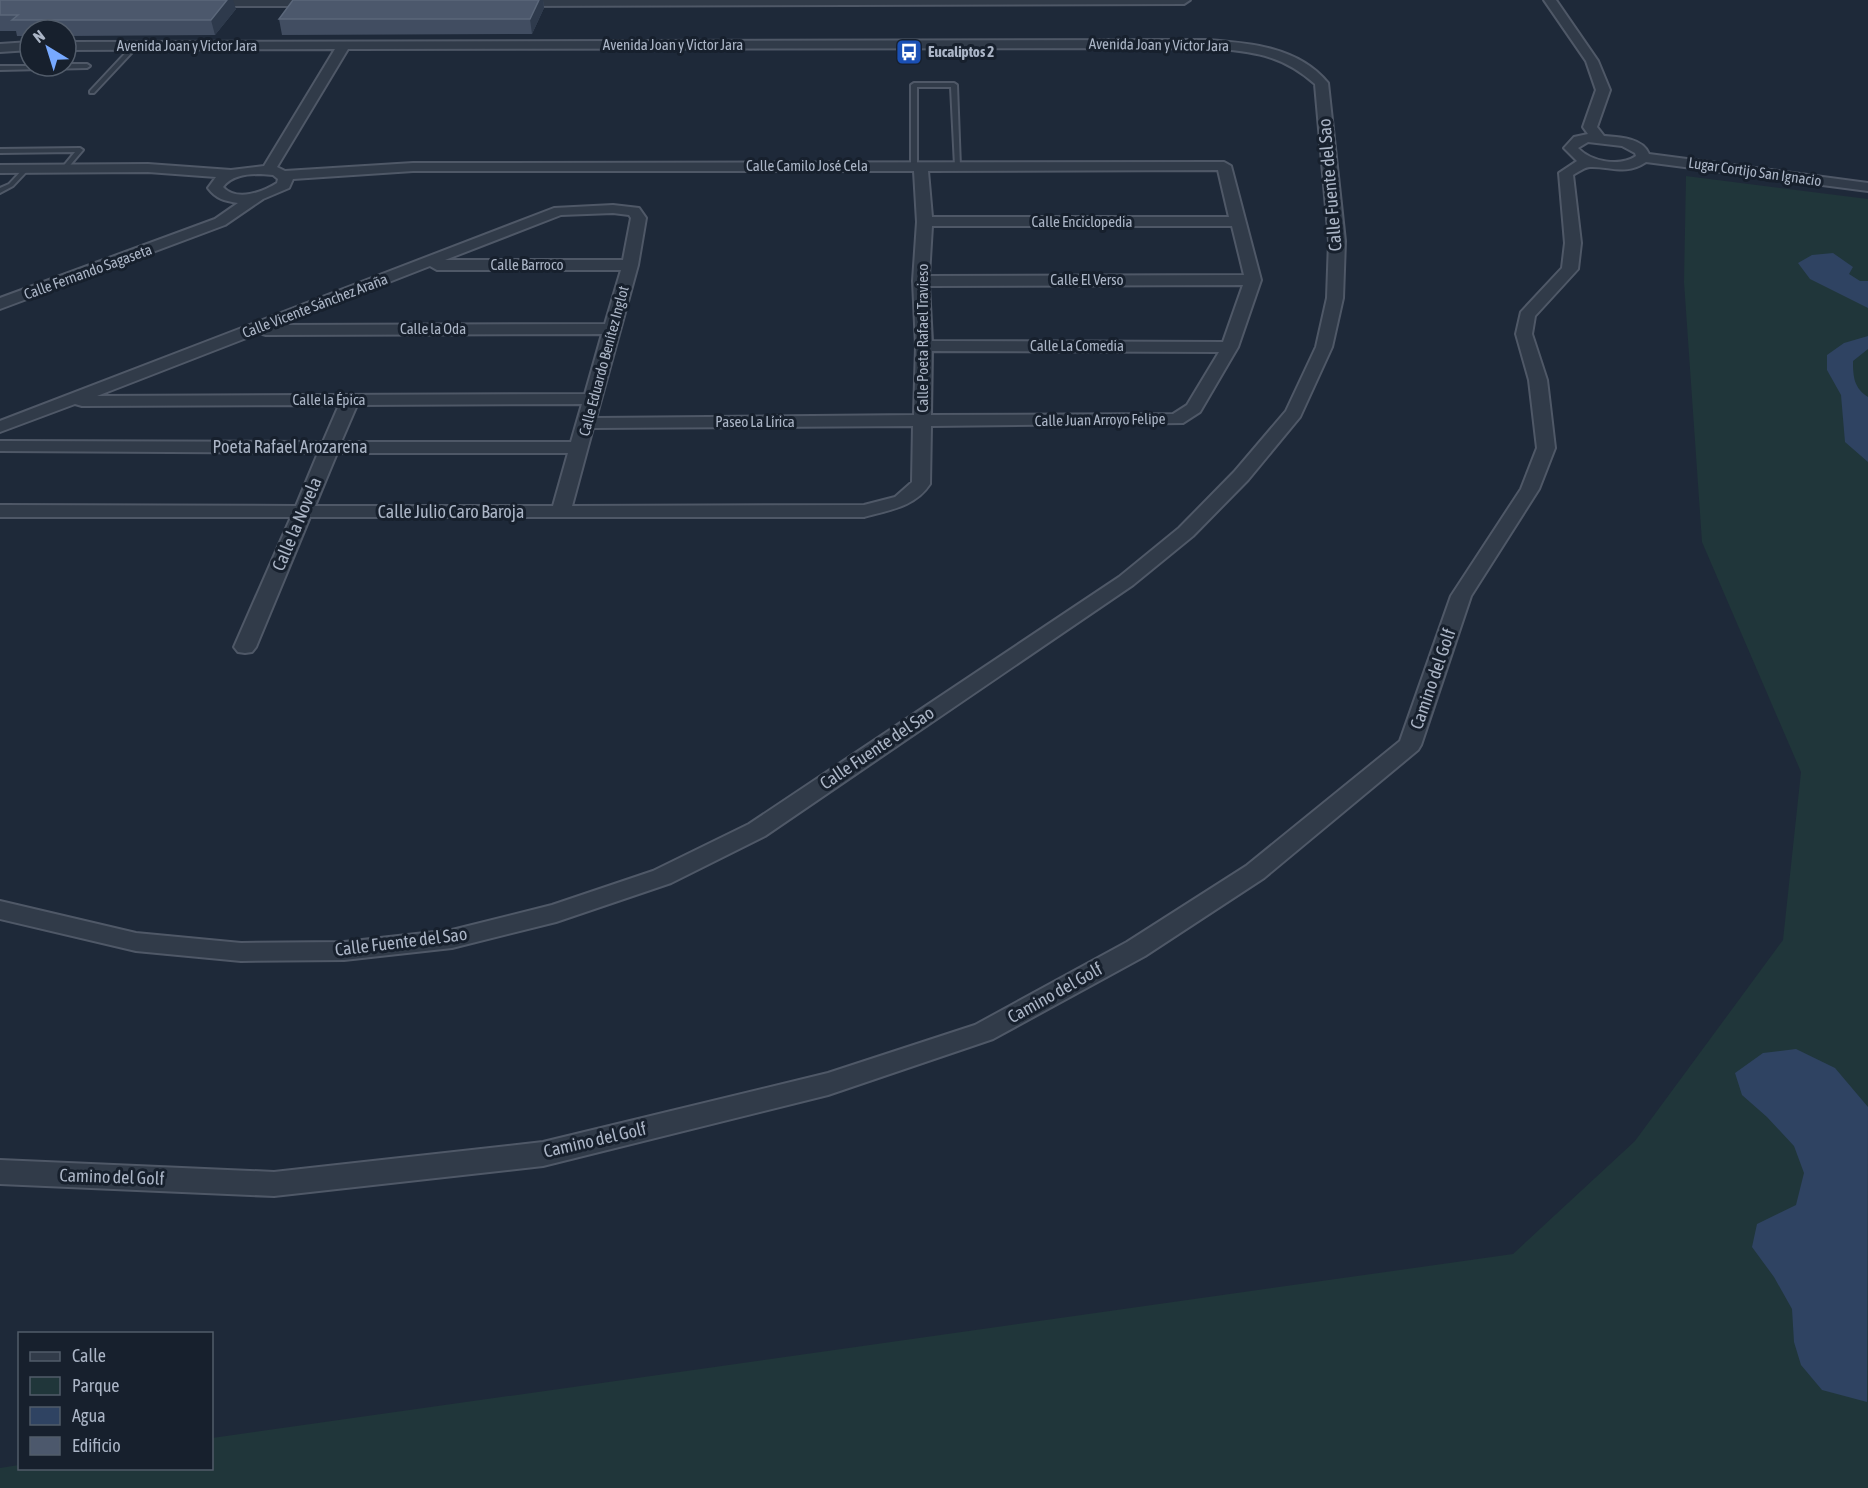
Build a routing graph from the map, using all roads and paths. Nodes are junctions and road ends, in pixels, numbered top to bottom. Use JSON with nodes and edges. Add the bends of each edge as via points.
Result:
{"nodes":[{"id":1,"x":1184,"y":0,"type":"edge"},
{"id":2,"x":1550,"y":0,"type":"edge"},
{"id":3,"x":274,"y":1,"type":"edge"},
{"id":4,"x":817,"y":1,"type":"edge"},
{"id":5,"x":332,"y":2,"type":"edge"},
{"id":6,"x":498,"y":2,"type":"edge"},
{"id":7,"x":190,"y":3,"type":"edge"},
{"id":8,"x":344,"y":45,"type":"junction"},
{"id":9,"x":0,"y":46,"type":"edge"},
{"id":10,"x":18,"y":46,"type":"edge"},
{"id":11,"x":135,"y":46,"type":"junction"},
{"id":12,"x":78,"y":49,"type":"edge"},
{"id":13,"x":1279,"y":54,"type":"joint"},
{"id":14,"x":78,"y":66,"type":"edge"},
{"id":15,"x":87,"y":66,"type":"dead end"},
{"id":16,"x":18,"y":67,"type":"edge"},
{"id":17,"x":0,"y":68,"type":"edge"},
{"id":18,"x":92,"y":92,"type":"dead end"},
{"id":19,"x":1598,"y":138,"type":"junction"},
{"id":20,"x":0,"y":151,"type":"edge"},
{"id":21,"x":277,"y":152,"type":"junction"},
{"id":22,"x":1643,"y":157,"type":"junction"},
{"id":23,"x":1588,"y":161,"type":"junction"},
{"id":24,"x":957,"y":166,"type":"junction"},
{"id":25,"x":917,"y":167,"type":"junction"},
{"id":26,"x":148,"y":168,"type":"junction"},
{"id":27,"x":0,"y":169,"type":"edge"},
{"id":28,"x":26,"y":169,"type":"junction"},
{"id":29,"x":64,"y":169,"type":"junction"},
{"id":30,"x":268,"y":170,"type":"junction"},
{"id":31,"x":239,"y":172,"type":"junction"},
{"id":32,"x":281,"y":182,"type":"junction"},
{"id":33,"x":1868,"y":187,"type":"edge"},
{"id":34,"x":0,"y":191,"type":"edge"},
{"id":35,"x":258,"y":196,"type":"junction"},
{"id":36,"x":214,"y":199,"type":"junction"},
{"id":37,"x":634,"y":212,"type":"joint"},
{"id":38,"x":1238,"y":221,"type":"junction"},
{"id":39,"x":925,"y":222,"type":"junction"},
{"id":40,"x":176,"y":240,"type":"junction"},
{"id":41,"x":423,"y":265,"type":"junction"},
{"id":42,"x":630,"y":265,"type":"junction"},
{"id":43,"x":921,"y":280,"type":"junction"},
{"id":44,"x":1253,"y":280,"type":"junction"},
{"id":45,"x":0,"y":304,"type":"edge"},
{"id":46,"x":613,"y":329,"type":"junction"},
{"id":47,"x":253,"y":330,"type":"junction"},
{"id":48,"x":924,"y":346,"type":"junction"},
{"id":49,"x":1230,"y":346,"type":"junction"},
{"id":50,"x":591,"y":399,"type":"junction"},
{"id":51,"x":350,"y":400,"type":"junction"},
{"id":52,"x":67,"y":401,"type":"junction"},
{"id":53,"x":924,"y":422,"type":"junction"},
{"id":54,"x":587,"y":423,"type":"junction"},
{"id":55,"x":0,"y":427,"type":"edge"},
{"id":56,"x":0,"y":446,"type":"edge"},
{"id":57,"x":330,"y":447,"type":"junction"},
{"id":58,"x":580,"y":448,"type":"junction"},
{"id":59,"x":902,"y":501,"type":"joint"},
{"id":60,"x":0,"y":511,"type":"edge"},
{"id":61,"x":302,"y":512,"type":"junction"},
{"id":62,"x":561,"y":512,"type":"junction"},
{"id":63,"x":245,"y":647,"type":"dead end"},
{"id":64,"x":0,"y":910,"type":"edge"},
{"id":65,"x":0,"y":1172,"type":"edge"}],
"edges":[{"from":1,"to":4,"type":"street"},
{"from":2,"to":19,"type":"street","via":[[1592,60],[1603,90],[1590,127]]},
{"from":3,"to":5,"type":"street"},
{"from":3,"to":7,"type":"street"},
{"from":4,"to":6,"type":"street"},
{"from":8,"to":11,"type":"street","name":"Avenida Joan y Victor Jara"},
{"from":8,"to":13,"type":"street","name":"Avenida Joan y Victor Jara","via":[[1206,44],[1243,46]]},
{"from":8,"to":21,"type":"street"},
{"from":9,"to":10,"type":"street"},
{"from":11,"to":12,"type":"street","name":"Avenida Joan y Victor Jara"},
{"from":11,"to":18,"type":"lane"},
{"from":13,"to":64,"type":"street","name":"Calle Fuente del Sao","via":[[1304,66],[1321,83],[1337,241],[1335,298],[1324,347],[1294,412],[1241,476],[1186,532],[1126,581],[757,830],[662,877],[556,913],[452,939],[344,951],[241,952],[136,942]]},
{"from":14,"to":15,"type":"lane"},
{"from":16,"to":17,"type":"lane"},
{"from":19,"to":22,"type":"street","name":"Lugar Cortijo San Ignacio","via":[[1635,146]]},
{"from":19,"to":23,"type":"street","via":[[1579,140],[1571,148]]},
{"from":20,"to":29,"type":"lane","via":[[80,150]]},
{"from":21,"to":30,"type":"street"},
{"from":21,"to":31,"type":"street"},
{"from":22,"to":23,"type":"street","name":"Lugar Cortijo San Ignacio","via":[[1629,165],[1616,166]]},
{"from":22,"to":33,"type":"street","name":"Lugar Cortijo San Ignacio"},
{"from":23,"to":65,"type":"street","name":"Camino del Golf","via":[[1566,173],[1573,243],[1570,268],[1527,315],[1524,334],[1538,380],[1546,448],[1530,489],[1461,596],[1410,745],[1255,872],[1146,943],[984,1032],[828,1084],[543,1154],[274,1184]]},
{"from":24,"to":25,"type":"street","name":"Calle Camilo José Cela"},
{"from":24,"to":25,"type":"lane","via":[[954,85],[914,85]]},
{"from":24,"to":38,"type":"street","name":"Calle Camilo José Cela","via":[[1224,166]]},
{"from":25,"to":32,"type":"street","name":"Calle Camilo José Cela","via":[[413,167]]},
{"from":25,"to":39,"type":"street","name":"Calle Poeta Rafael Travieso"},
{"from":26,"to":29,"type":"street"},
{"from":26,"to":31,"type":"street"},
{"from":26,"to":36,"type":"street","via":[[193,176]]},
{"from":27,"to":28,"type":"street"},
{"from":28,"to":29,"type":"street"},
{"from":28,"to":34,"type":"lane"},
{"from":30,"to":31,"type":"street"},
{"from":30,"to":32,"type":"street"},
{"from":31,"to":36,"type":"street","name":"Calle Fernando Sagaseta"},
{"from":32,"to":35,"type":"street","name":"Calle Camilo José Cela"},
{"from":35,"to":36,"type":"street"},
{"from":35,"to":40,"type":"street","name":"Calle Fernando Sagaseta","via":[[220,222]]},
{"from":36,"to":40,"type":"street","name":"Calle Fernando Sagaseta"},
{"from":37,"to":41,"type":"street","name":"Calle Vicente Sánchez Araña","via":[[560,211]]},
{"from":37,"to":42,"type":"street","name":"Calle Eduardo Benítez Inglot","via":[[639,218]]},
{"from":38,"to":39,"type":"street","name":"Calle Enciclopedia"},
{"from":38,"to":44,"type":"street"},
{"from":39,"to":43,"type":"street","name":"Calle Poeta Rafael Travieso"},
{"from":40,"to":45,"type":"street","name":"Calle Fernando Sagaseta"},
{"from":41,"to":42,"type":"street","name":"Calle Barroco"},
{"from":41,"to":47,"type":"street","name":"Calle Vicente Sánchez Araña"},
{"from":42,"to":46,"type":"street","name":"Calle Eduardo Benítez Inglot"},
{"from":43,"to":44,"type":"street","name":"Calle El Verso"},
{"from":43,"to":48,"type":"street","name":"Calle Poeta Rafael Travieso"},
{"from":44,"to":49,"type":"street","name":"Calle Juan Arroyo Felipe"},
{"from":46,"to":47,"type":"street","name":"Calle la Oda"},
{"from":46,"to":50,"type":"street","name":"Calle Eduardo Benítez Inglot"},
{"from":47,"to":52,"type":"street","name":"Calle Vicente Sánchez Araña"},
{"from":48,"to":49,"type":"street","name":"Calle La Comedia"},
{"from":48,"to":53,"type":"street","name":"Calle Poeta Rafael Travieso"},
{"from":49,"to":53,"type":"street","name":"Calle Juan Arroyo Felipe","via":[[1194,408],[1177,419]]},
{"from":50,"to":51,"type":"street","name":"Calle la Épica"},
{"from":50,"to":54,"type":"street","name":"Calle Eduardo Benítez Inglot"},
{"from":51,"to":52,"type":"street","name":"Calle la Épica"},
{"from":51,"to":57,"type":"street","name":"Calle la Novela"},
{"from":52,"to":55,"type":"street","name":"Calle Vicente Sánchez Araña"},
{"from":53,"to":54,"type":"street","name":"Paseo La Lírica"},
{"from":53,"to":59,"type":"street","name":"Calle Poeta Rafael Travieso","via":[[921,484]]},
{"from":54,"to":58,"type":"street","name":"Calle Eduardo Benítez Inglot"},
{"from":56,"to":57,"type":"street","name":"Poeta Rafael Arozarena"},
{"from":57,"to":58,"type":"street","name":"Poeta Rafael Arozarena"},
{"from":57,"to":61,"type":"street","name":"Calle la Novela"},
{"from":58,"to":62,"type":"street","name":"Calle Eduardo Benítez Inglot"},
{"from":59,"to":62,"type":"street","name":"Calle Julio Caro Baroja","via":[[864,511]]},
{"from":60,"to":61,"type":"street","name":"Calle Julio Caro Baroja"},
{"from":61,"to":62,"type":"street","name":"Calle Julio Caro Baroja"},
{"from":61,"to":63,"type":"street","name":"Calle la Novela"}]}
